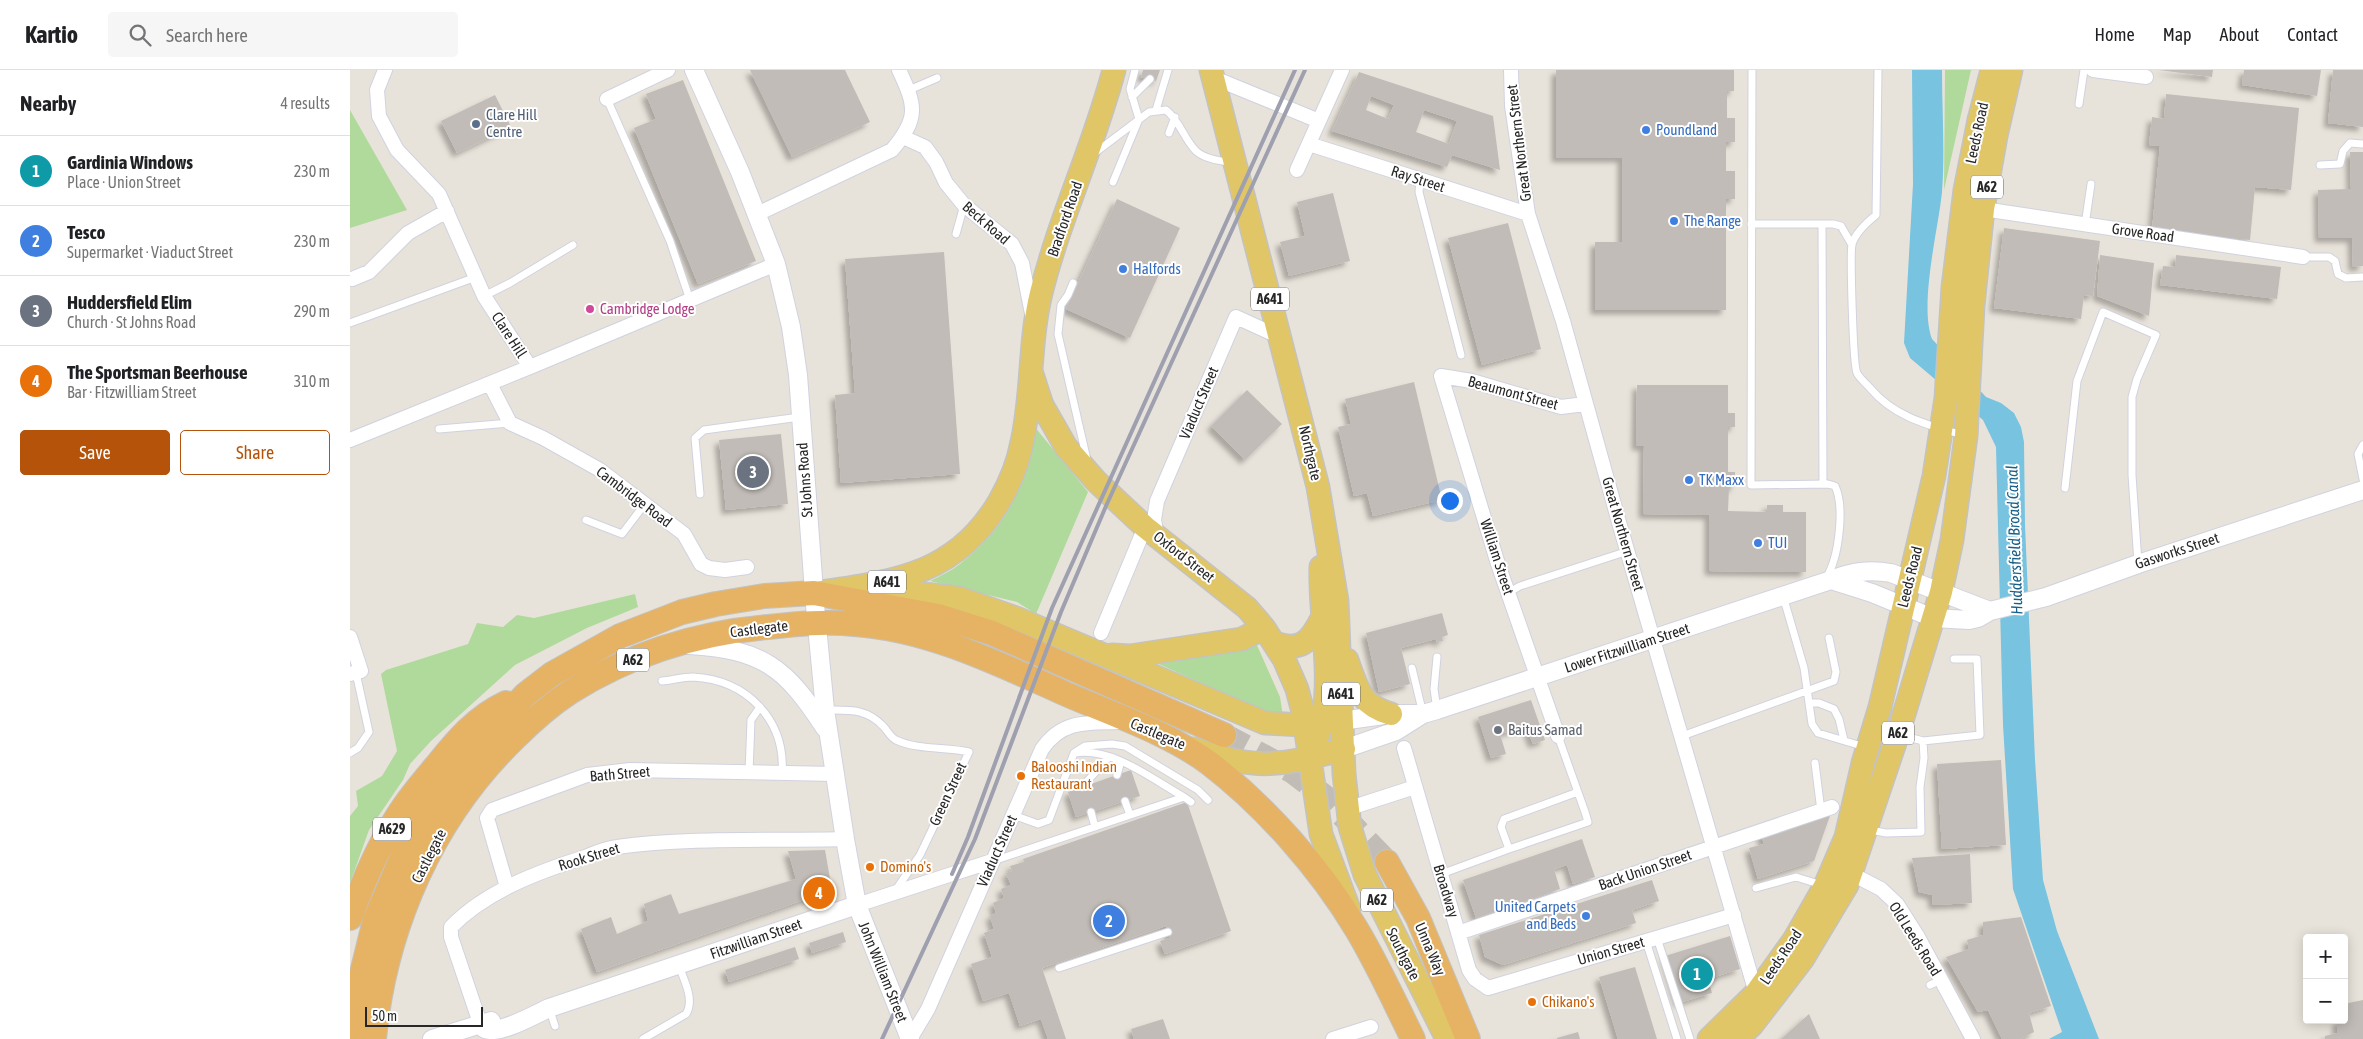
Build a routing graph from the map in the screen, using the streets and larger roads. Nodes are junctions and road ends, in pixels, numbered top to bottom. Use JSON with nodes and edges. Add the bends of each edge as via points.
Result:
{"nodes":[{"id":1,"x":386,"y":70,"type":"edge"},
{"id":2,"x":668,"y":70,"type":"edge"},
{"id":3,"x":694,"y":70,"type":"edge"},
{"id":4,"x":899,"y":70,"type":"edge"},
{"id":5,"x":1114,"y":70,"type":"edge"},
{"id":6,"x":1342,"y":70,"type":"edge"},
{"id":7,"x":1512,"y":70,"type":"edge"},
{"id":8,"x":1992,"y":70,"type":"edge"},
{"id":9,"x":2011,"y":70,"type":"edge"},
{"id":10,"x":2093,"y":70,"type":"edge"},
{"id":11,"x":1213,"y":74,"type":"edge"},
{"id":12,"x":2146,"y":77,"type":"dead end"},
{"id":13,"x":607,"y":99,"type":"road end"},
{"id":14,"x":1319,"y":121,"type":"junction"},
{"id":15,"x":903,"y":137,"type":"junction"},
{"id":16,"x":1309,"y":144,"type":"junction"},
{"id":17,"x":1297,"y":170,"type":"dead end"},
{"id":18,"x":1983,"y":209,"type":"junction"},
{"id":19,"x":447,"y":211,"type":"junction"},
{"id":20,"x":757,"y":214,"type":"junction"},
{"id":21,"x":1528,"y":214,"type":"junction"},
{"id":22,"x":2303,"y":257,"type":"road end"},
{"id":23,"x":776,"y":264,"type":"junction"},
{"id":24,"x":352,"y":279,"type":"dead end"},
{"id":25,"x":1034,"y":330,"type":"junction"},
{"id":26,"x":1280,"y":337,"type":"junction"},
{"id":27,"x":530,"y":367,"type":"junction"},
{"id":28,"x":1031,"y":370,"type":"junction"},
{"id":29,"x":1441,"y":376,"type":"joint"},
{"id":30,"x":490,"y":384,"type":"junction"},
{"id":31,"x":1585,"y":404,"type":"junction"},
{"id":32,"x":350,"y":440,"type":"edge"},
{"id":33,"x":2363,"y":490,"type":"edge"},
{"id":34,"x":1322,"y":519,"type":"junction"},
{"id":35,"x":1151,"y":532,"type":"junction"},
{"id":36,"x":747,"y":567,"type":"dead end"},
{"id":37,"x":1910,"y":579,"type":"junction"},
{"id":38,"x":1827,"y":582,"type":"junction"},
{"id":39,"x":1941,"y":592,"type":"junction"},
{"id":40,"x":814,"y":593,"type":"junction"},
{"id":41,"x":1903,"y":606,"type":"junction"},
{"id":42,"x":1990,"y":611,"type":"junction"},
{"id":43,"x":1322,"y":618,"type":"junction"},
{"id":44,"x":1933,"y":618,"type":"junction"},
{"id":45,"x":816,"y":624,"type":"junction"},
{"id":46,"x":1269,"y":635,"type":"junction"},
{"id":47,"x":350,"y":637,"type":"edge"},
{"id":48,"x":1340,"y":638,"type":"junction"},
{"id":49,"x":1654,"y":640,"type":"junction"},
{"id":50,"x":672,"y":644,"type":"junction"},
{"id":51,"x":1101,"y":644,"type":"junction"},
{"id":52,"x":356,"y":673,"type":"edge"},
{"id":53,"x":1537,"y":678,"type":"junction"},
{"id":54,"x":526,"y":694,"type":"junction"},
{"id":55,"x":1430,"y":712,"type":"junction"},
{"id":56,"x":1390,"y":714,"type":"junction"},
{"id":57,"x":1128,"y":721,"type":"junction"},
{"id":58,"x":1323,"y":723,"type":"junction"},
{"id":59,"x":828,"y":733,"type":"junction"},
{"id":60,"x":1224,"y":735,"type":"tunnel mouth"},
{"id":61,"x":1558,"y":736,"type":"road end"},
{"id":62,"x":1183,"y":745,"type":"junction"},
{"id":63,"x":1404,"y":748,"type":"dead end"},
{"id":64,"x":1344,"y":749,"type":"junction"},
{"id":65,"x":1310,"y":758,"type":"junction"},
{"id":66,"x":835,"y":774,"type":"junction"},
{"id":67,"x":1415,"y":788,"type":"junction"},
{"id":68,"x":1347,"y":808,"type":"junction"},
{"id":69,"x":1827,"y":809,"type":"road end"},
{"id":70,"x":845,"y":839,"type":"junction"},
{"id":71,"x":1714,"y":847,"type":"junction"},
{"id":72,"x":992,"y":861,"type":"junction"},
{"id":73,"x":1387,"y":862,"type":"tunnel mouth"},
{"id":74,"x":1836,"y":877,"type":"junction"},
{"id":75,"x":507,"y":887,"type":"junction"},
{"id":76,"x":409,"y":898,"type":"junction"},
{"id":77,"x":856,"y":905,"type":"junction"},
{"id":78,"x":1734,"y":915,"type":"junction"},
{"id":79,"x":350,"y":918,"type":"edge"},
{"id":80,"x":1357,"y":929,"type":"junction"},
{"id":81,"x":1458,"y":933,"type":"junction"},
{"id":82,"x":1488,"y":988,"type":"joint"},
{"id":83,"x":1756,"y":993,"type":"junction"},
{"id":84,"x":480,"y":1023,"type":"junction"},
{"id":85,"x":1371,"y":1027,"type":"dead end"},
{"id":86,"x":353,"y":1039,"type":"edge"},
{"id":87,"x":374,"y":1039,"type":"edge"},
{"id":88,"x":390,"y":1039,"type":"edge"},
{"id":89,"x":432,"y":1039,"type":"edge"},
{"id":90,"x":910,"y":1039,"type":"edge"},
{"id":91,"x":1333,"y":1039,"type":"edge"},
{"id":92,"x":1413,"y":1039,"type":"edge"},
{"id":93,"x":1447,"y":1039,"type":"edge"},
{"id":94,"x":1468,"y":1039,"type":"edge"},
{"id":95,"x":1709,"y":1039,"type":"edge"},
{"id":96,"x":1737,"y":1039,"type":"edge"},
{"id":97,"x":1973,"y":1039,"type":"edge"}],
"edges":[{"from":1,"to":19,"type":"street","name":"Clare Hill","via":[[377,90],[379,116],[397,150],[439,194]]},
{"from":2,"to":13,"type":"street"},
{"from":3,"to":20,"type":"street","name":"St Johns Road"},
{"from":4,"to":15,"type":"street","via":[[913,101],[911,118]]},
{"from":5,"to":25,"type":"main road","name":"Bradford Road","number":"A641","via":[[1052,254]]},
{"from":6,"to":14,"type":"street"},
{"from":7,"to":21,"type":"street","name":"Great Northern Street","via":[[1512,106]]},
{"from":8,"to":37,"type":"main road","name":"Leeds Road","number":"A62","via":[[1966,190],[1953,287],[1942,429],[1929,502]]},
{"from":9,"to":18,"type":"main road","name":"Leeds Road","number":"A62"},
{"from":10,"to":12,"type":"street"},
{"from":11,"to":14,"type":"street"},
{"from":11,"to":26,"type":"main road","name":"Northgate","number":"A641"},
{"from":14,"to":16,"type":"street"},
{"from":15,"to":20,"type":"street","via":[[892,150]]},
{"from":15,"to":25,"type":"street","name":"Beck Road","via":[[925,147],[946,183],[964,205],[1012,244],[1022,263]]},
{"from":16,"to":17,"type":"street"},
{"from":16,"to":21,"type":"street","name":"Ray Street"},
{"from":18,"to":22,"type":"street","name":"Grove Road"},
{"from":18,"to":39,"type":"main road","name":"Leeds Road","number":"A62","via":[[1973,306],[1966,436],[1952,540]]},
{"from":19,"to":24,"type":"street","via":[[408,233],[369,272]]},
{"from":19,"to":27,"type":"street","name":"Clare Hill","via":[[484,296]]},
{"from":20,"to":23,"type":"street","name":"St Johns Road"},
{"from":21,"to":31,"type":"street","name":"Great Northern Street","via":[[1564,321]]},
{"from":23,"to":27,"type":"street","name":"Clare Hill"},
{"from":23,"to":40,"type":"street","name":"St Johns Road","via":[[798,375]]},
{"from":25,"to":28,"type":"main road","name":"Bradford Road","number":"A641"},
{"from":26,"to":34,"type":"main road","name":"Northgate","number":"A641","via":[[1318,487]]},
{"from":26,"to":35,"type":"street","name":"Viaduct Street","via":[[1236,317],[1157,501]]},
{"from":27,"to":30,"type":"street"},
{"from":28,"to":35,"type":"main road","name":"Oxford Street","via":[[1042,405],[1066,446],[1092,477]]},
{"from":28,"to":40,"type":"main road","number":"A641","via":[[1023,442],[1011,481],[989,518],[965,546],[907,576]]},
{"from":29,"to":31,"type":"street","name":"Beaumont Street","via":[[1472,381],[1561,406]]},
{"from":29,"to":53,"type":"street","name":"William Street"},
{"from":30,"to":32,"type":"street"},
{"from":30,"to":36,"type":"street","name":"Cambridge Road","via":[[510,423],[600,470],[684,534],[702,564],[725,570]]},
{"from":31,"to":49,"type":"street","name":"Great Northern Street"},
{"from":33,"to":42,"type":"street","name":"Gasworks Street","via":[[2046,597]]},
{"from":34,"to":43,"type":"main road","number":"A641"},
{"from":34,"to":48,"type":"main road","name":"Northgate","number":"A641","via":[[1337,601]]},
{"from":35,"to":46,"type":"main road","name":"Oxford Street","via":[[1239,602]]},
{"from":35,"to":51,"type":"street","name":"Viaduct Street"},
{"from":37,"to":38,"type":"street","name":"Lower Fitzwilliam Street","via":[[1876,570],[1852,572]]},
{"from":37,"to":39,"type":"street","name":"Lower Fitzwilliam Street"},
{"from":37,"to":41,"type":"main road","name":"Leeds Road"},
{"from":38,"to":41,"type":"street"},
{"from":38,"to":49,"type":"street","name":"Lower Fitzwilliam Street"},
{"from":39,"to":42,"type":"street"},
{"from":39,"to":44,"type":"main road","name":"Leeds Road","number":"A62"},
{"from":40,"to":45,"type":"street","name":"St Johns Road"},
{"from":40,"to":51,"type":"main road","name":"Castlegate","number":"A62","via":[[915,593],[959,598]]},
{"from":40,"to":54,"type":"highway","name":"Castlegate","number":"A62","via":[[764,596],[682,612],[620,636],[552,674]]},
{"from":40,"to":60,"type":"highway","name":"Castlegate","number":"A62","via":[[938,616],[992,633]]},
{"from":41,"to":44,"type":"street","name":"Gasworks Street"},
{"from":41,"to":74,"type":"main road","name":"Leeds Road","number":"A62"},
{"from":42,"to":44,"type":"street","name":"Gasworks Street","via":[[1969,620]]},
{"from":43,"to":46,"type":"main road","via":[[1303,644],[1287,648]]},
{"from":43,"to":58,"type":"main road","number":"A641","via":[[1326,685]]},
{"from":44,"to":74,"type":"main road","name":"Leeds Road","number":"A62","via":[[1868,829]]},
{"from":45,"to":50,"type":"highway","name":"Castlegate","number":"A62","via":[[742,629]]},
{"from":45,"to":57,"type":"highway","name":"Castlegate","number":"A62","via":[[853,624],[896,630],[950,645]]},
{"from":45,"to":59,"type":"street","name":"St Johns Road"},
{"from":46,"to":51,"type":"main road","via":[[1130,656]]},
{"from":46,"to":58,"type":"main road","name":"Oxford Street","number":"A641","via":[[1297,689]]},
{"from":47,"to":52,"type":"street"},
{"from":48,"to":56,"type":"main road","via":[[1358,692],[1374,708]]},
{"from":48,"to":58,"type":"main road","name":"Northgate","number":"A641"},
{"from":49,"to":53,"type":"street","name":"Lower Fitzwilliam Street"},
{"from":49,"to":71,"type":"street","name":"Great Northern Street"},
{"from":50,"to":59,"type":"street","via":[[725,649],[752,656],[778,669],[803,694]]},
{"from":50,"to":76,"type":"highway","name":"Castlegate","number":"A62","via":[[612,668],[569,692],[536,717],[482,771],[444,825]]},
{"from":51,"to":58,"type":"main road","name":"Castlegate","number":"A62","via":[[1266,722]]},
{"from":53,"to":55,"type":"street","name":"Lower Fitzwilliam Street"},
{"from":53,"to":61,"type":"street","name":"William Street"},
{"from":54,"to":79,"type":"highway","number":"A629","via":[[475,722],[404,806],[364,880]]},
{"from":54,"to":86,"type":"highway","name":"Castlegate","number":"A62","via":[[442,788],[412,834],[375,920],[358,989]]},
{"from":55,"to":56,"type":"street","name":"Lower Fitzwilliam Street"},
{"from":55,"to":64,"type":"street","name":"Lower Fitzwilliam Street","via":[[1396,731]]},
{"from":56,"to":58,"type":"street","name":"Lower Fitzwilliam Street"},
{"from":57,"to":62,"type":"highway","name":"Castlegate","number":"A62"},
{"from":57,"to":72,"type":"street","name":"Viaduct Street","via":[[1078,724],[1052,735],[1042,749]]},
{"from":58,"to":64,"type":"main road","name":"Northgate","number":"A641"},
{"from":58,"to":65,"type":"main road","number":"A641"},
{"from":59,"to":66,"type":"street","name":"St Johns Road"},
{"from":62,"to":65,"type":"main road","name":"Castlegate","number":"A62","via":[[1225,760],[1248,764],[1278,765]]},
{"from":62,"to":80,"type":"highway","name":"Southgate","number":"A62","via":[[1239,789],[1276,824]]},
{"from":63,"to":67,"type":"street","name":"Broadway"},
{"from":64,"to":65,"type":"main road","name":"Castlegate","number":"A62"},
{"from":64,"to":68,"type":"main road","name":"Southgate","number":"A62"},
{"from":65,"to":80,"type":"main road","name":"Southgate","number":"A62","via":[[1321,834]]},
{"from":66,"to":70,"type":"street","name":"St Johns Road"},
{"from":66,"to":75,"type":"street","name":"Bath Street","via":[[630,770],[588,775],[492,810],[487,818]]},
{"from":67,"to":68,"type":"street"},
{"from":67,"to":81,"type":"street","name":"Broadway"},
{"from":68,"to":93,"type":"main road","name":"Southgate","number":"A62","via":[[1365,875]]},
{"from":69,"to":71,"type":"street","name":"Back Union Street"},
{"from":70,"to":75,"type":"street","name":"Rook Street","via":[[615,847]]},
{"from":70,"to":77,"type":"street","name":"St Johns Road"},
{"from":71,"to":78,"type":"street","name":"Great Northern Street"},
{"from":71,"to":81,"type":"street","name":"Back Union Street"},
{"from":72,"to":77,"type":"street","name":"Fitzwilliam Street"},
{"from":72,"to":90,"type":"street","name":"Viaduct Street","via":[[928,1009]]},
{"from":73,"to":94,"type":"highway","name":"Unna Way","number":"A62","via":[[1418,918]]},
{"from":74,"to":83,"type":"main road","name":"Leeds Road","number":"A62"},
{"from":74,"to":96,"type":"main road","name":"Leeds Road","number":"A62","via":[[1802,960],[1752,1025]]},
{"from":74,"to":97,"type":"street","name":"Old Leeds Road","via":[[1881,889],[1897,904],[1918,936],[1936,983]]},
{"from":75,"to":84,"type":"street","name":"Rook Street","via":[[451,927],[451,936]]},
{"from":76,"to":87,"type":"highway","name":"Castlegate","number":"A62","via":[[392,939],[382,980]]},
{"from":76,"to":88,"type":"highway"},
{"from":77,"to":84,"type":"street","name":"Fitzwilliam Street","via":[[549,1008]]},
{"from":77,"to":90,"type":"street","name":"John William Street"},
{"from":78,"to":82,"type":"street","name":"Union Street"},
{"from":78,"to":83,"type":"street","name":"Great Northern Street"},
{"from":80,"to":92,"type":"highway","name":"Southgate","number":"A62"},
{"from":81,"to":82,"type":"street","name":"Broadway","via":[[1469,970]]},
{"from":83,"to":95,"type":"main road","name":"Leeds Road","number":"A62"},
{"from":84,"to":89,"type":"street","name":"Fitzwilliam Street"},
{"from":85,"to":91,"type":"street"}]}
